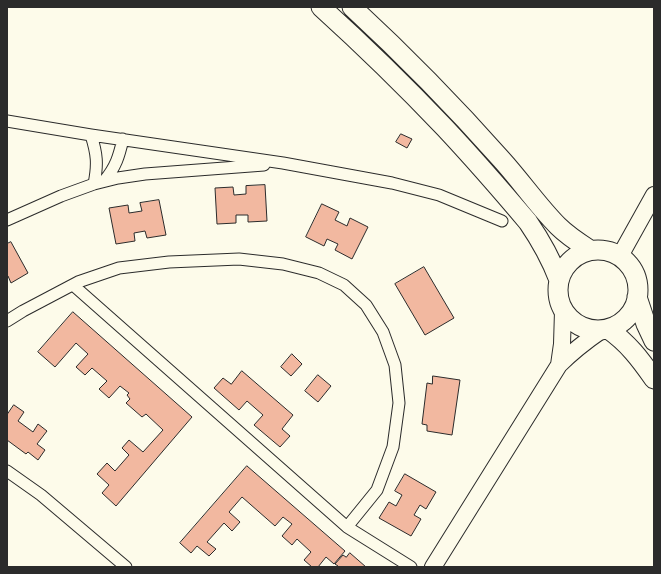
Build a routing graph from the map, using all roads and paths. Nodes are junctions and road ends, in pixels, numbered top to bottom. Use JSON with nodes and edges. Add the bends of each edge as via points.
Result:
{"nodes":[{"id":1,"x":321,"y":7,"type":"edge"},
{"id":2,"x":352,"y":7,"type":"edge"},
{"id":3,"x":7,"y":121,"type":"edge"},
{"id":4,"x":91,"y":135,"type":"junction"},
{"id":5,"x":123,"y":139,"type":"junction"},
{"id":6,"x":283,"y":163,"type":"junction"},
{"id":7,"x":99,"y":182,"type":"junction"},
{"id":8,"x":654,"y":195,"type":"edge"},
{"id":9,"x":7,"y":220,"type":"edge"},
{"id":10,"x":502,"y":221,"type":"dead end"},
{"id":11,"x":590,"y":250,"type":"junction"},
{"id":12,"x":620,"y":256,"type":"junction"},
{"id":13,"x":559,"y":280,"type":"junction"},
{"id":14,"x":73,"y":285,"type":"junction"},
{"id":15,"x":637,"y":298,"type":"junction"},
{"id":16,"x":563,"y":311,"type":"junction"},
{"id":17,"x":7,"y":321,"type":"edge"},
{"id":18,"x":605,"y":330,"type":"junction"},
{"id":19,"x":654,"y":341,"type":"edge"},
{"id":20,"x":559,"y":366,"type":"junction"},
{"id":21,"x":654,"y":379,"type":"edge"},
{"id":22,"x":7,"y":471,"type":"edge"},
{"id":23,"x":347,"y":527,"type":"junction"},
{"id":24,"x":126,"y":567,"type":"edge"},
{"id":25,"x":410,"y":567,"type":"edge"},
{"id":26,"x":433,"y":567,"type":"edge"}],
"edges":[{"from":1,"to":13,"type":"highway","via":[[401,83],[488,175],[528,222],[548,254]]},
{"from":2,"to":11,"type":"highway","via":[[459,113],[550,218]]},
{"from":3,"to":4,"type":"street"},
{"from":4,"to":5,"type":"street"},
{"from":4,"to":7,"type":"street"},
{"from":5,"to":6,"type":"street"},
{"from":5,"to":7,"type":"street","via":[[117,162],[111,172]]},
{"from":6,"to":7,"type":"street","via":[[131,176]]},
{"from":6,"to":10,"type":"street","via":[[392,183],[439,195]]},
{"from":7,"to":9,"type":"street"},
{"from":8,"to":12,"type":"main road"},
{"from":11,"to":12,"type":"highway","via":[[606,250]]},
{"from":11,"to":13,"type":"highway","via":[[570,261]]},
{"from":12,"to":15,"type":"highway","via":[[635,274]]},
{"from":13,"to":16,"type":"highway","via":[[558,296]]},
{"from":14,"to":17,"type":"street"},
{"from":14,"to":23,"type":"street"},
{"from":14,"to":23,"type":"street","via":[[119,268],[169,262],[239,259],[283,264],[319,273],[344,286],[366,305],[383,332],[395,365],[399,403],[393,447],[377,490]]},
{"from":15,"to":18,"type":"highway","via":[[635,305],[622,322]]},
{"from":15,"to":19,"type":"highway"},
{"from":16,"to":18,"type":"highway","via":[[581,327]]},
{"from":16,"to":20,"type":"main road"},
{"from":18,"to":20,"type":"main road","via":[[579,346]]},
{"from":18,"to":21,"type":"highway","via":[[628,345]]},
{"from":20,"to":26,"type":"main road"},
{"from":22,"to":24,"type":"street"},
{"from":23,"to":25,"type":"street"}]}
